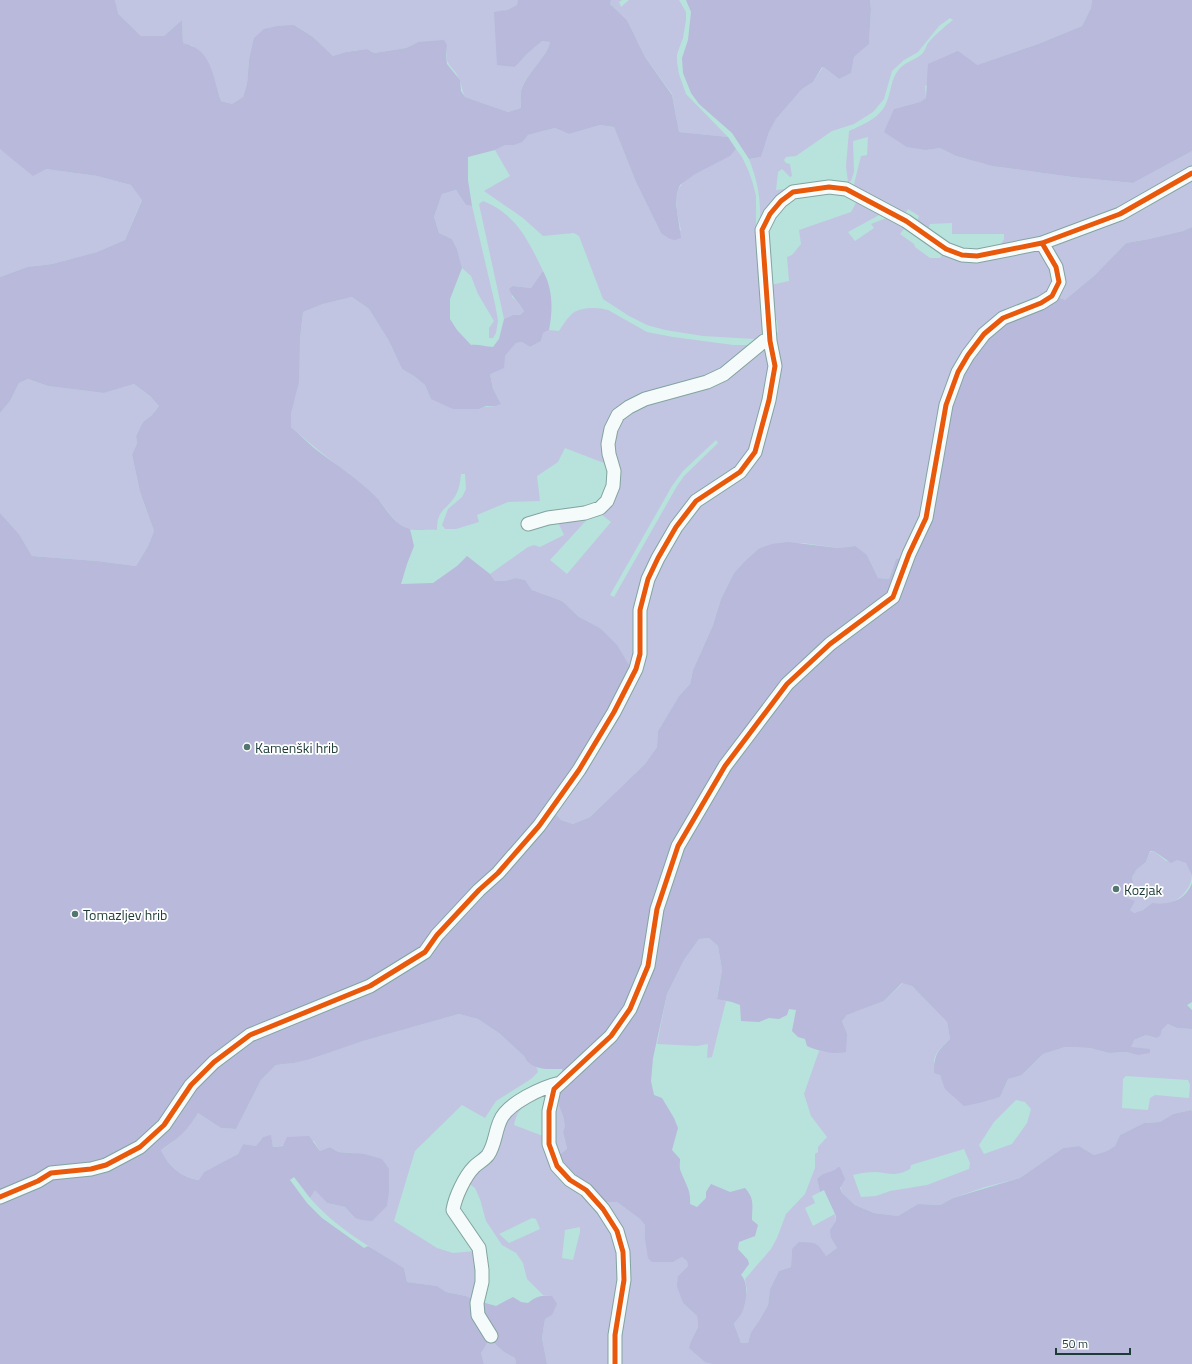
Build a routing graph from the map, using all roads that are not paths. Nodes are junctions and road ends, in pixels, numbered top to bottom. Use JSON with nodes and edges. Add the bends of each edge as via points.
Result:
{"nodes":[{"id":1,"x":1192,"y":173,"type":"edge"},
{"id":2,"x":1042,"y":243,"type":"junction"},
{"id":3,"x":764,"y":341,"type":"dead end"},
{"id":4,"x":528,"y":524,"type":"dead end"},
{"id":5,"x":560,"y":1083,"type":"junction"},
{"id":6,"x":0,"y":1197,"type":"edge"},
{"id":7,"x":491,"y":1336,"type":"dead end"},
{"id":8,"x":615,"y":1364,"type":"edge"}],
"edges":[{"from":1,"to":2,"type":"street","via":[[1120,214]]},
{"from":2,"to":5,"type":"street","via":[[1056,267],[1059,282],[1052,296],[1003,318],[984,334],[958,372],[946,405],[926,518],[893,597],[830,644],[787,684],[725,766],[678,846],[657,909],[648,966],[630,1009],[611,1036]]},
{"from":2,"to":6,"type":"street","via":[[977,256],[962,255],[946,249],[906,221],[846,189],[830,187],[793,192],[781,202],[770,214],[762,230],[774,366],[769,400],[755,452],[740,472],[696,501],[676,527],[658,558],[648,579],[640,610],[640,654],[636,669],[579,770],[539,826],[498,873],[437,935],[425,952],[370,986],[250,1035],[214,1062],[191,1085],[164,1125],[140,1147],[106,1165],[91,1170],[51,1173]]},
{"from":3,"to":4,"type":"street","via":[[724,374],[707,382],[645,399],[618,415],[611,429],[608,444],[614,471],[613,486],[607,501],[600,508]]},
{"from":5,"to":7,"type":"street","via":[[538,1091],[508,1109],[501,1118],[492,1148],[466,1176],[455,1202],[453,1210],[479,1248],[482,1282],[476,1303],[478,1315]]},
{"from":5,"to":8,"type":"street","via":[[554,1089],[549,1111],[549,1144],[557,1166],[570,1180],[586,1190],[603,1209],[617,1231],[623,1252],[624,1280],[615,1335]]}]}
